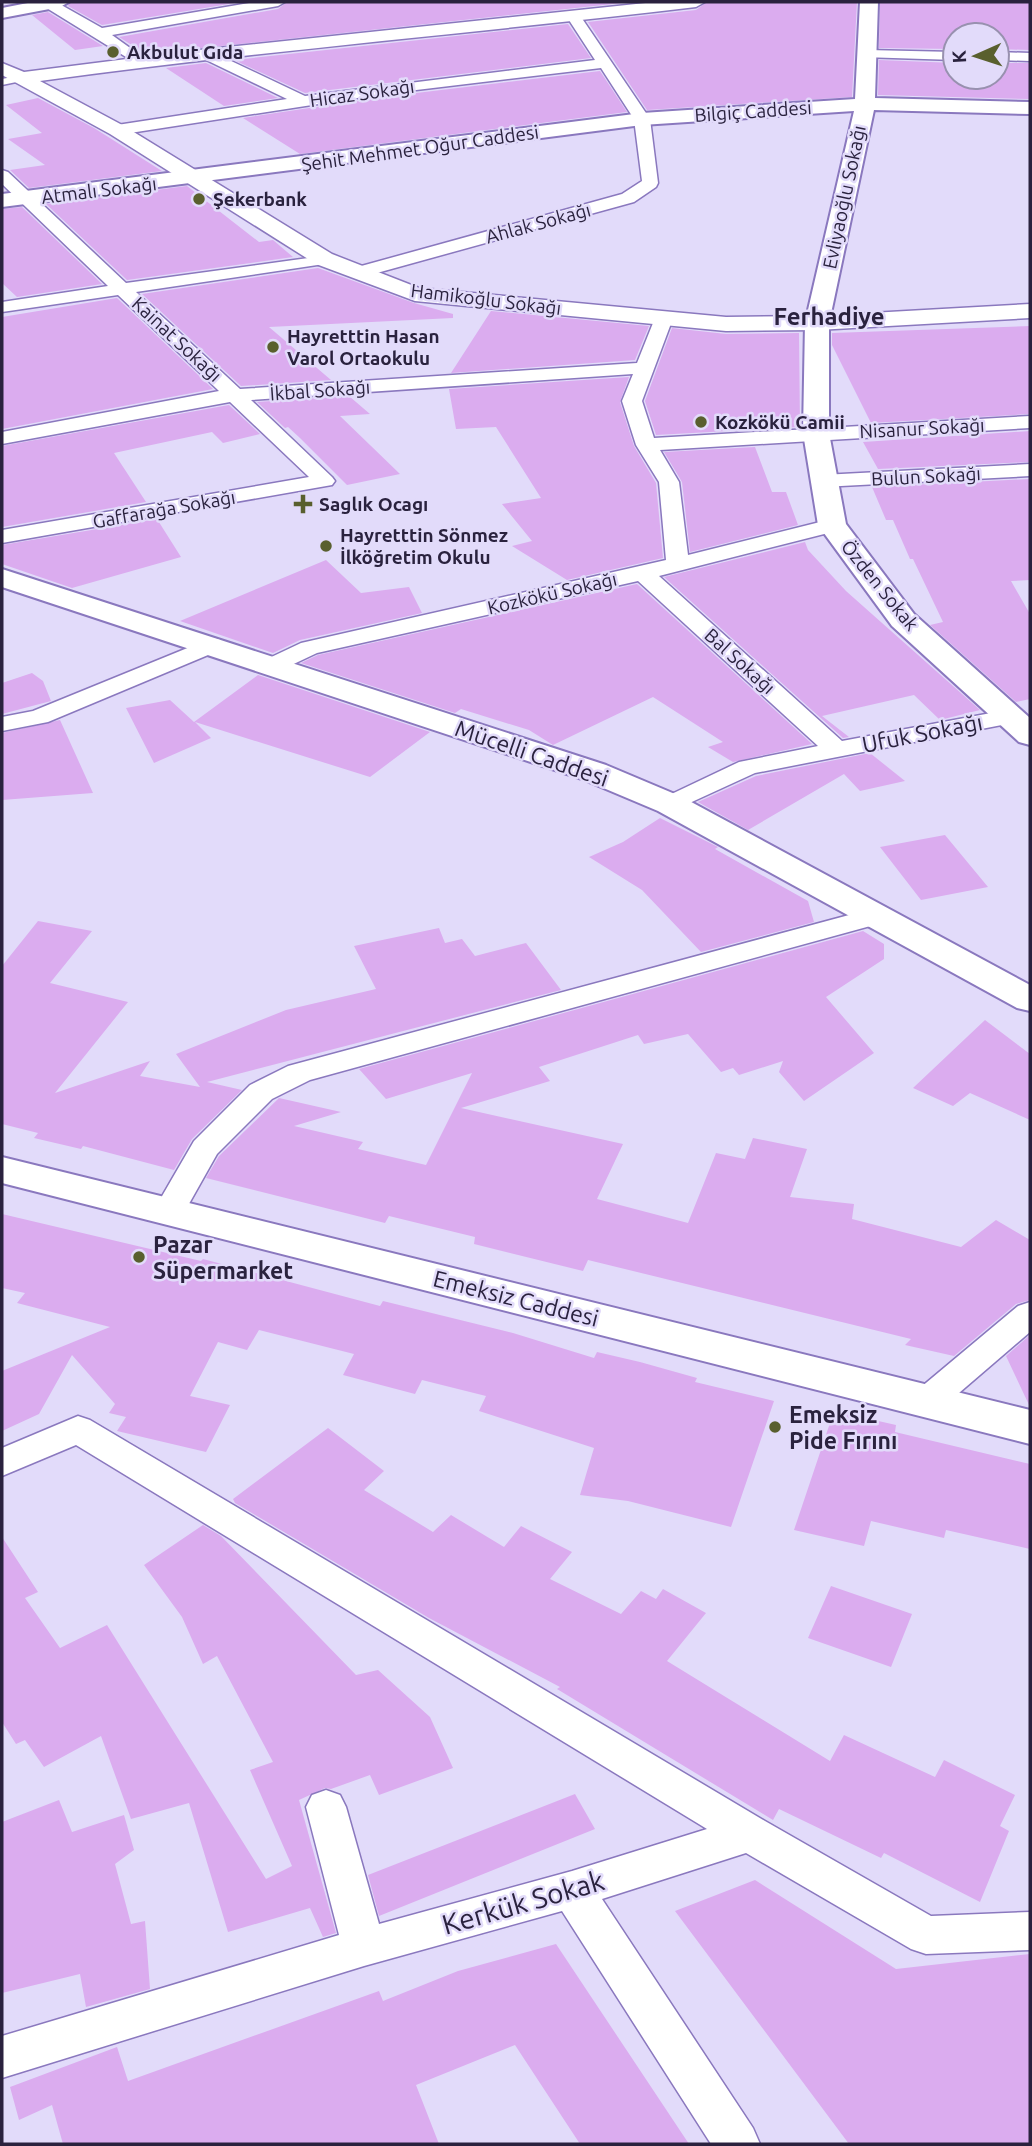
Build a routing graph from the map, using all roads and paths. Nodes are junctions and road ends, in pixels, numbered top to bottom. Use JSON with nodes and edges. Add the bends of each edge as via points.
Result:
{"nodes":[{"id":1,"x":50,"y":2,"type":"edge"},
{"id":2,"x":278,"y":2,"type":"edge"},
{"id":3,"x":696,"y":2,"type":"edge"},
{"id":4,"x":869,"y":2,"type":"edge"},
{"id":5,"x":2,"y":11,"type":"edge"},
{"id":6,"x":574,"y":17,"type":"junction"},
{"id":7,"x":100,"y":33,"type":"junction"},
{"id":8,"x":205,"y":54,"type":"junction"},
{"id":9,"x":867,"y":54,"type":"junction"},
{"id":10,"x":941,"y":56,"type":"edge"},
{"id":11,"x":1011,"y":56,"type":"edge"},
{"id":12,"x":1030,"y":57,"type":"edge"},
{"id":13,"x":139,"y":61,"type":"junction"},
{"id":14,"x":607,"y":63,"type":"junction"},
{"id":15,"x":2,"y":68,"type":"edge"},
{"id":16,"x":12,"y":80,"type":"edge"},
{"id":17,"x":303,"y":101,"type":"junction"},
{"id":18,"x":864,"y":104,"type":"junction"},
{"id":19,"x":1030,"y":110,"type":"edge"},
{"id":20,"x":642,"y":118,"type":"junction"},
{"id":21,"x":117,"y":130,"type":"junction"},
{"id":22,"x":2,"y":175,"type":"edge"},
{"id":23,"x":197,"y":178,"type":"junction"},
{"id":24,"x":28,"y":198,"type":"junction"},
{"id":25,"x":2,"y":201,"type":"edge"},
{"id":26,"x":324,"y":259,"type":"junction"},
{"id":27,"x":360,"y":272,"type":"junction"},
{"id":28,"x":123,"y":288,"type":"junction"},
{"id":29,"x":2,"y":307,"type":"edge"},
{"id":30,"x":1030,"y":311,"type":"edge"},
{"id":31,"x":664,"y":318,"type":"junction"},
{"id":32,"x":817,"y":323,"type":"junction"},
{"id":33,"x":642,"y":368,"type":"junction"},
{"id":34,"x":238,"y":396,"type":"junction"},
{"id":35,"x":1030,"y":422,"type":"edge"},
{"id":36,"x":816,"y":433,"type":"junction"},
{"id":37,"x":2,"y":438,"type":"edge"},
{"id":38,"x":646,"y":445,"type":"junction"},
{"id":39,"x":1030,"y":470,"type":"edge"},
{"id":40,"x":325,"y":481,"type":"joint"},
{"id":41,"x":822,"y":481,"type":"junction"},
{"id":42,"x":832,"y":524,"type":"junction"},
{"id":43,"x":2,"y":537,"type":"edge"},
{"id":44,"x":678,"y":565,"type":"junction"},
{"id":45,"x":643,"y":573,"type":"junction"},
{"id":46,"x":2,"y":578,"type":"edge"},
{"id":47,"x":212,"y":645,"type":"junction"},
{"id":48,"x":273,"y":665,"type":"junction"},
{"id":49,"x":2,"y":724,"type":"edge"},
{"id":50,"x":1024,"y":730,"type":"edge"},
{"id":51,"x":836,"y":750,"type":"junction"},
{"id":52,"x":670,"y":804,"type":"junction"},
{"id":53,"x":875,"y":916,"type":"junction"},
{"id":54,"x":1030,"y":1000,"type":"edge"},
{"id":55,"x":2,"y":1170,"type":"edge"},
{"id":56,"x":170,"y":1210,"type":"junction"},
{"id":57,"x":1030,"y":1314,"type":"edge"},
{"id":58,"x":926,"y":1402,"type":"junction"},
{"id":59,"x":1030,"y":1427,"type":"edge"},
{"id":60,"x":2,"y":1463,"type":"edge"},
{"id":61,"x":326,"y":1807,"type":"dead end"},
{"id":62,"x":750,"y":1834,"type":"junction"},
{"id":63,"x":572,"y":1890,"type":"junction"},
{"id":64,"x":1030,"y":1931,"type":"edge"},
{"id":65,"x":364,"y":1947,"type":"junction"},
{"id":66,"x":2,"y":2057,"type":"edge"},
{"id":67,"x":737,"y":2144,"type":"edge"}],
"edges":[{"from":1,"to":5,"type":"main road"},
{"from":1,"to":7,"type":"street"},
{"from":2,"to":7,"type":"street"},
{"from":3,"to":6,"type":"street"},
{"from":4,"to":9,"type":"main road","name":"Evliyaoğlu Sokağı"},
{"from":6,"to":8,"type":"street"},
{"from":6,"to":14,"type":"street"},
{"from":7,"to":13,"type":"street"},
{"from":8,"to":13,"type":"street"},
{"from":8,"to":17,"type":"street"},
{"from":9,"to":10,"type":"street"},
{"from":9,"to":18,"type":"main road","name":"Evliyaoğlu Sokağı"},
{"from":11,"to":12,"type":"street"},
{"from":13,"to":16,"type":"street"},
{"from":14,"to":17,"type":"street","name":"Hicaz Sokağı"},
{"from":14,"to":20,"type":"street"},
{"from":15,"to":16,"type":"street","name":"Hamikoğlu Sokağı"},
{"from":16,"to":21,"type":"street","name":"Hamikoğlu Sokağı"},
{"from":17,"to":21,"type":"street","name":"Hicaz Sokağı"},
{"from":18,"to":19,"type":"main road","name":"Bilgiç Caddesi"},
{"from":18,"to":20,"type":"main road","name":"Bilgiç Caddesi"},
{"from":18,"to":32,"type":"main road","name":"Evliyaoğlu Sokağı"},
{"from":20,"to":23,"type":"main road","name":"Şehit Mehmet Oğur Caddesi"},
{"from":20,"to":27,"type":"street","name":"Ahlak Sokağı","via":[[650,183],[628,198]]},
{"from":21,"to":23,"type":"street","name":"Hamikoğlu Sokağı"},
{"from":22,"to":24,"type":"street","name":"Kainat Sokağı"},
{"from":23,"to":24,"type":"main road","name":"Atmalı Sokağı"},
{"from":23,"to":26,"type":"street","name":"Hamikoğlu Sokağı"},
{"from":24,"to":25,"type":"main road","name":"Atmalı Sokağı"},
{"from":24,"to":28,"type":"street","name":"Kainat Sokağı"},
{"from":26,"to":27,"type":"street","name":"Hamikoğlu Sokağı"},
{"from":26,"to":28,"type":"street"},
{"from":27,"to":31,"type":"street","name":"Hamikoğlu Sokağı","via":[[415,294]]},
{"from":28,"to":29,"type":"street"},
{"from":28,"to":34,"type":"street","name":"Kainat Sokağı"},
{"from":30,"to":32,"type":"street","name":"Hamikoğlu Sokağı"},
{"from":31,"to":32,"type":"street","name":"Hamikoğlu Sokağı","via":[[726,324]]},
{"from":31,"to":33,"type":"street"},
{"from":32,"to":36,"type":"main road","name":"Evliyaoğlu Sokağı"},
{"from":33,"to":34,"type":"street","name":"İkbal Sokağı"},
{"from":33,"to":38,"type":"street","via":[[632,401]]},
{"from":34,"to":37,"type":"street","name":"İkbal Sokağı"},
{"from":34,"to":40,"type":"street","name":"Kainat Sokağı"},
{"from":35,"to":36,"type":"street","name":"Nisanur Sokağı"},
{"from":36,"to":38,"type":"street","name":"Nisanur Sokağı"},
{"from":36,"to":41,"type":"main road","name":"Özden Sokak"},
{"from":38,"to":44,"type":"street","via":[[669,482]]},
{"from":39,"to":41,"type":"street","name":"Bulun Sokağı"},
{"from":40,"to":43,"type":"street","name":"Gaffarağa Sokağı"},
{"from":41,"to":42,"type":"main road","name":"Özden Sokak"},
{"from":42,"to":44,"type":"street","name":"Kozkökü Sokağı"},
{"from":42,"to":50,"type":"main road","name":"Özden Sokak","via":[[903,620]]},
{"from":44,"to":45,"type":"street","name":"Kozkökü Sokağı"},
{"from":45,"to":48,"type":"street","name":"Kozkökü Sokağı","via":[[309,648]]},
{"from":45,"to":51,"type":"street","name":"Bal Sokağı"},
{"from":46,"to":47,"type":"main road","name":"Mücelli Caddesi"},
{"from":47,"to":48,"type":"main road","name":"Mücelli Caddesi"},
{"from":47,"to":49,"type":"street","via":[[39,717]]},
{"from":48,"to":52,"type":"main road","name":"Mücelli Caddesi","via":[[594,772]]},
{"from":50,"to":51,"type":"street","name":"Ufuk Sokağı"},
{"from":51,"to":52,"type":"street","name":"Ufuk Sokağı","via":[[748,767]]},
{"from":52,"to":53,"type":"main road","name":"Mücelli Caddesi"},
{"from":53,"to":54,"type":"main road","name":"Mücelli Caddesi"},
{"from":53,"to":56,"type":"street","via":[[299,1073],[261,1092],[205,1148]]},
{"from":55,"to":56,"type":"main road","name":"Emeksiz Caddesi"},
{"from":56,"to":58,"type":"main road","name":"Emeksiz Caddesi"},
{"from":57,"to":58,"type":"street"},
{"from":58,"to":59,"type":"main road","name":"Emeksiz Caddesi"},
{"from":60,"to":62,"type":"street","via":[[78,1429]]},
{"from":61,"to":65,"type":"street"},
{"from":62,"to":63,"type":"street","name":"Kerkük Sokak"},
{"from":62,"to":64,"type":"street","via":[[926,1935]]},
{"from":63,"to":65,"type":"street","name":"Kerkük Sokak"},
{"from":63,"to":67,"type":"street"},
{"from":65,"to":66,"type":"street","name":"Kerkük Sokak"}]}
